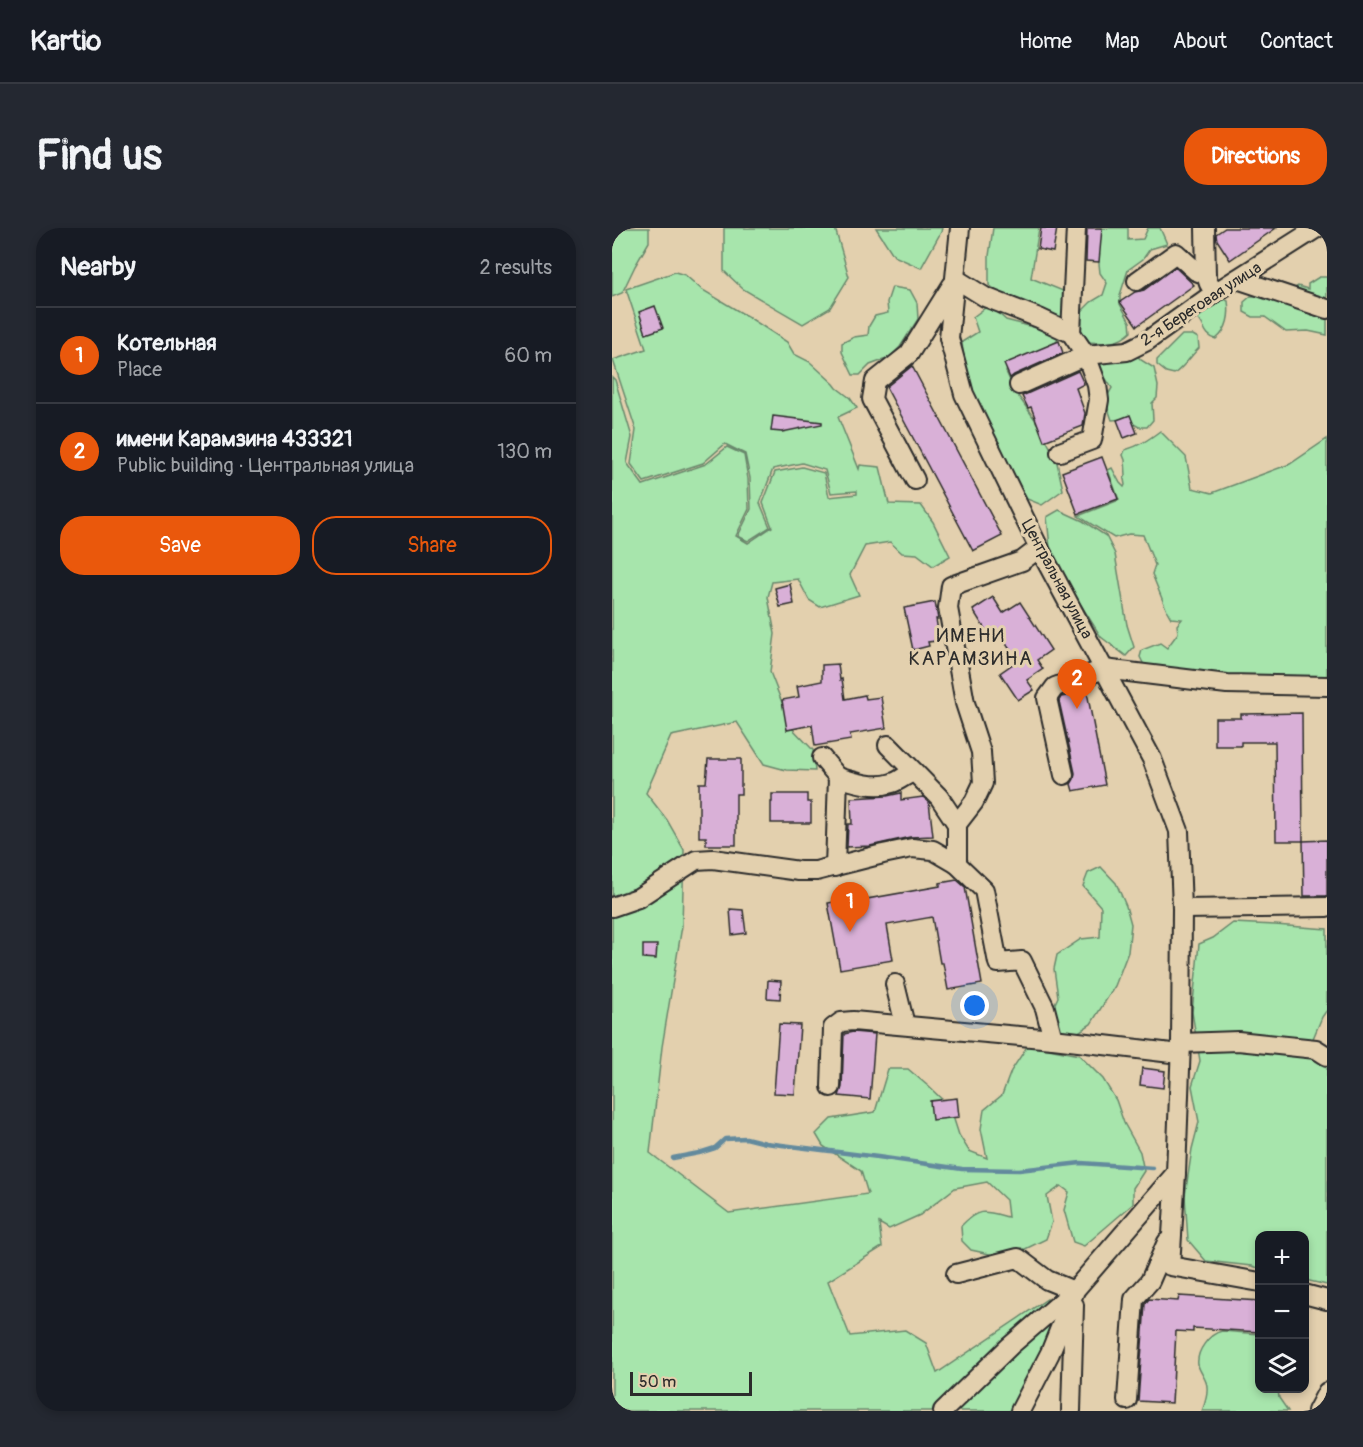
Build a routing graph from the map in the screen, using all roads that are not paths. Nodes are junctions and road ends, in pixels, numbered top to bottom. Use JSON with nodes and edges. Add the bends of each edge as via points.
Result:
{"nodes":[{"id":1,"x":960,"y":228,"type":"edge"},
{"id":2,"x":1076,"y":228,"type":"edge"},
{"id":3,"x":1205,"y":228,"type":"edge"},
{"id":4,"x":1317,"y":228,"type":"edge"},
{"id":5,"x":1206,"y":275,"type":"junction"},
{"id":6,"x":956,"y":279,"type":"junction"},
{"id":7,"x":1237,"y":279,"type":"junction"},
{"id":8,"x":1137,"y":281,"type":"dead end"},
{"id":9,"x":1213,"y":294,"type":"junction"},
{"id":10,"x":1327,"y":309,"type":"edge"},
{"id":11,"x":1071,"y":333,"type":"junction"},
{"id":12,"x":1086,"y":355,"type":"junction"},
{"id":13,"x":1019,"y":385,"type":"dead end"},
{"id":14,"x":1060,"y":452,"type":"dead end"},
{"id":15,"x":915,"y":480,"type":"dead end"},
{"id":16,"x":1039,"y":548,"type":"junction"},
{"id":17,"x":1104,"y":669,"type":"junction"},
{"id":18,"x":1327,"y":686,"type":"edge"},
{"id":19,"x":888,"y":745,"type":"dead end"},
{"id":20,"x":822,"y":758,"type":"dead end"},
{"id":21,"x":914,"y":772,"type":"junction"},
{"id":22,"x":1064,"y":775,"type":"dead end"},
{"id":23,"x":838,"y":777,"type":"junction"},
{"id":24,"x":957,"y":824,"type":"junction"},
{"id":25,"x":957,"y":864,"type":"junction"},
{"id":26,"x":835,"y":867,"type":"junction"},
{"id":27,"x":1327,"y":907,"type":"edge"},
{"id":28,"x":612,"y":908,"type":"edge"},
{"id":29,"x":1182,"y":909,"type":"junction"},
{"id":30,"x":895,"y":984,"type":"dead end"},
{"id":31,"x":905,"y":1025,"type":"junction"},
{"id":32,"x":1053,"y":1039,"type":"junction"},
{"id":33,"x":1180,"y":1049,"type":"junction"},
{"id":34,"x":1327,"y":1056,"type":"edge"},
{"id":35,"x":831,"y":1087,"type":"dead end"},
{"id":36,"x":1176,"y":1173,"type":"junction"},
{"id":37,"x":1172,"y":1232,"type":"junction"},
{"id":38,"x":956,"y":1274,"type":"dead end"},
{"id":39,"x":1255,"y":1281,"type":"edge"},
{"id":40,"x":1074,"y":1291,"type":"junction"},
{"id":41,"x":1309,"y":1295,"type":"edge"},
{"id":42,"x":1327,"y":1299,"type":"edge"},
{"id":43,"x":1327,"y":1392,"type":"edge"},
{"id":44,"x":1127,"y":1400,"type":"dead end"},
{"id":45,"x":944,"y":1411,"type":"edge"},
{"id":46,"x":1020,"y":1411,"type":"edge"},
{"id":47,"x":1071,"y":1411,"type":"edge"},
{"id":48,"x":1317,"y":1411,"type":"edge"}],
"edges":[{"from":1,"to":6,"type":"street","name":"Центральная улица"},
{"from":2,"to":11,"type":"street"},
{"from":3,"to":5,"type":"street"},
{"from":4,"to":7,"type":"street","name":"2-я Береговая улица"},
{"from":5,"to":8,"type":"street","via":[[1176,253]]},
{"from":5,"to":9,"type":"street"},
{"from":6,"to":11,"type":"street","via":[[985,297]]},
{"from":6,"to":15,"type":"street","via":[[909,354],[875,381],[872,399]]},
{"from":6,"to":16,"type":"street","name":"Центральная улица","via":[[949,338],[964,394]]},
{"from":7,"to":9,"type":"street","name":"2-я Береговая улица"},
{"from":7,"to":10,"type":"street"},
{"from":9,"to":12,"type":"street","name":"2-я Береговая улица","via":[[1127,351]]},
{"from":11,"to":12,"type":"street"},
{"from":12,"to":13,"type":"street","name":"2-я Береговая улица"},
{"from":12,"to":14,"type":"street","via":[[1099,400],[1092,440]]},
{"from":16,"to":17,"type":"street","name":"Центральная улица"},
{"from":16,"to":24,"type":"street","via":[[1022,561],[951,586],[948,608],[965,703],[981,752],[983,783]]},
{"from":17,"to":18,"type":"street","via":[[1224,684]]},
{"from":17,"to":22,"type":"street","via":[[1055,687],[1047,698]]},
{"from":17,"to":29,"type":"street","name":"Центральная улица","via":[[1152,759],[1179,831]]},
{"from":19,"to":21,"type":"street"},
{"from":20,"to":23,"type":"street"},
{"from":21,"to":23,"type":"street","via":[[885,785]]},
{"from":21,"to":24,"type":"street","via":[[939,797]]},
{"from":23,"to":26,"type":"street"},
{"from":24,"to":25,"type":"street"},
{"from":25,"to":26,"type":"street","via":[[933,850],[912,849]]},
{"from":25,"to":32,"type":"street","via":[[984,890],[998,963],[1022,961],[1045,1008]]},
{"from":26,"to":28,"type":"street","via":[[799,872],[696,860],[638,898]]},
{"from":27,"to":29,"type":"street"},
{"from":29,"to":33,"type":"street","name":"Центральная улица"},
{"from":30,"to":31,"type":"street"},
{"from":31,"to":32,"type":"street"},
{"from":31,"to":35,"type":"street","via":[[853,1021],[832,1028]]},
{"from":32,"to":33,"type":"street"},
{"from":33,"to":34,"type":"street","via":[[1238,1041],[1316,1049]]},
{"from":33,"to":36,"type":"street","name":"Центральная улица"},
{"from":36,"to":37,"type":"street","name":"Центральная улица"},
{"from":36,"to":40,"type":"street"},
{"from":37,"to":39,"type":"street","name":"Центральная улица","via":[[1170,1266]]},
{"from":37,"to":44,"type":"street","via":[[1150,1281],[1134,1299]]},
{"from":38,"to":40,"type":"street","via":[[1018,1258],[1047,1280]]},
{"from":40,"to":45,"type":"street"},
{"from":40,"to":46,"type":"street","via":[[1050,1353]]},
{"from":40,"to":47,"type":"street"},
{"from":41,"to":42,"type":"street"},
{"from":43,"to":48,"type":"street"}]}
